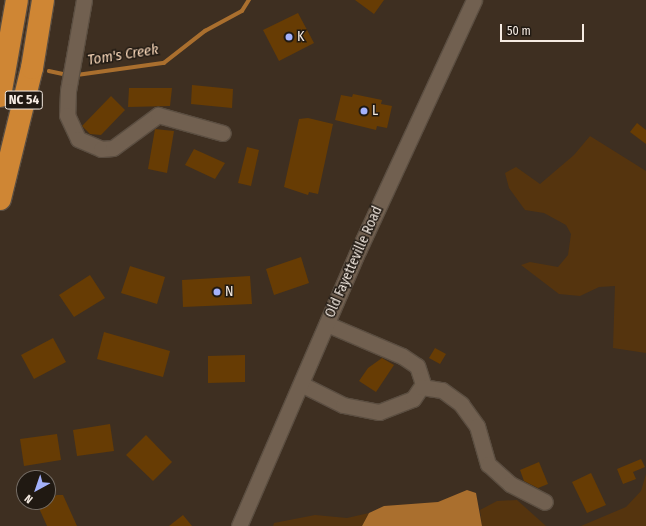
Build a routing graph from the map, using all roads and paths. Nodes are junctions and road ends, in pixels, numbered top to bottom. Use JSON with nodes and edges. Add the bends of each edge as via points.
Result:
{"nodes":[{"id":1,"x":18,"y":0,"type":"edge"},
{"id":2,"x":43,"y":0,"type":"edge"},
{"id":3,"x":84,"y":0,"type":"edge"},
{"id":4,"x":474,"y":0,"type":"edge"},
{"id":5,"x":0,"y":96,"type":"edge"},
{"id":6,"x":223,"y":133,"type":"dead end"},
{"id":7,"x":0,"y":199,"type":"edge"},
{"id":8,"x":327,"y":324,"type":"junction"},
{"id":9,"x":301,"y":384,"type":"junction"},
{"id":10,"x":422,"y":387,"type":"junction"},
{"id":11,"x":545,"y":502,"type":"dead end"},
{"id":12,"x":239,"y":526,"type":"edge"}],
"edges":[{"from":1,"to":5,"type":"highway","number":"NC 54"},
{"from":2,"to":7,"type":"highway","number":"NC 54","via":[[32,68]]},
{"from":3,"to":6,"type":"street","via":[[68,92],[68,115],[78,139],[101,149],[114,148],[158,115]]},
{"from":4,"to":8,"type":"street","name":"Old Fayetteville Road"},
{"from":8,"to":9,"type":"street","name":"Old Fayetteville Road"},
{"from":8,"to":10,"type":"street","via":[[402,356],[422,373]]},
{"from":9,"to":10,"type":"street","via":[[363,412],[379,412],[400,405],[413,399]]},
{"from":9,"to":12,"type":"street","name":"Old Fayetteville Road"},
{"from":10,"to":11,"type":"street","via":[[442,390],[461,404],[477,426],[488,464],[510,484]]}]}
